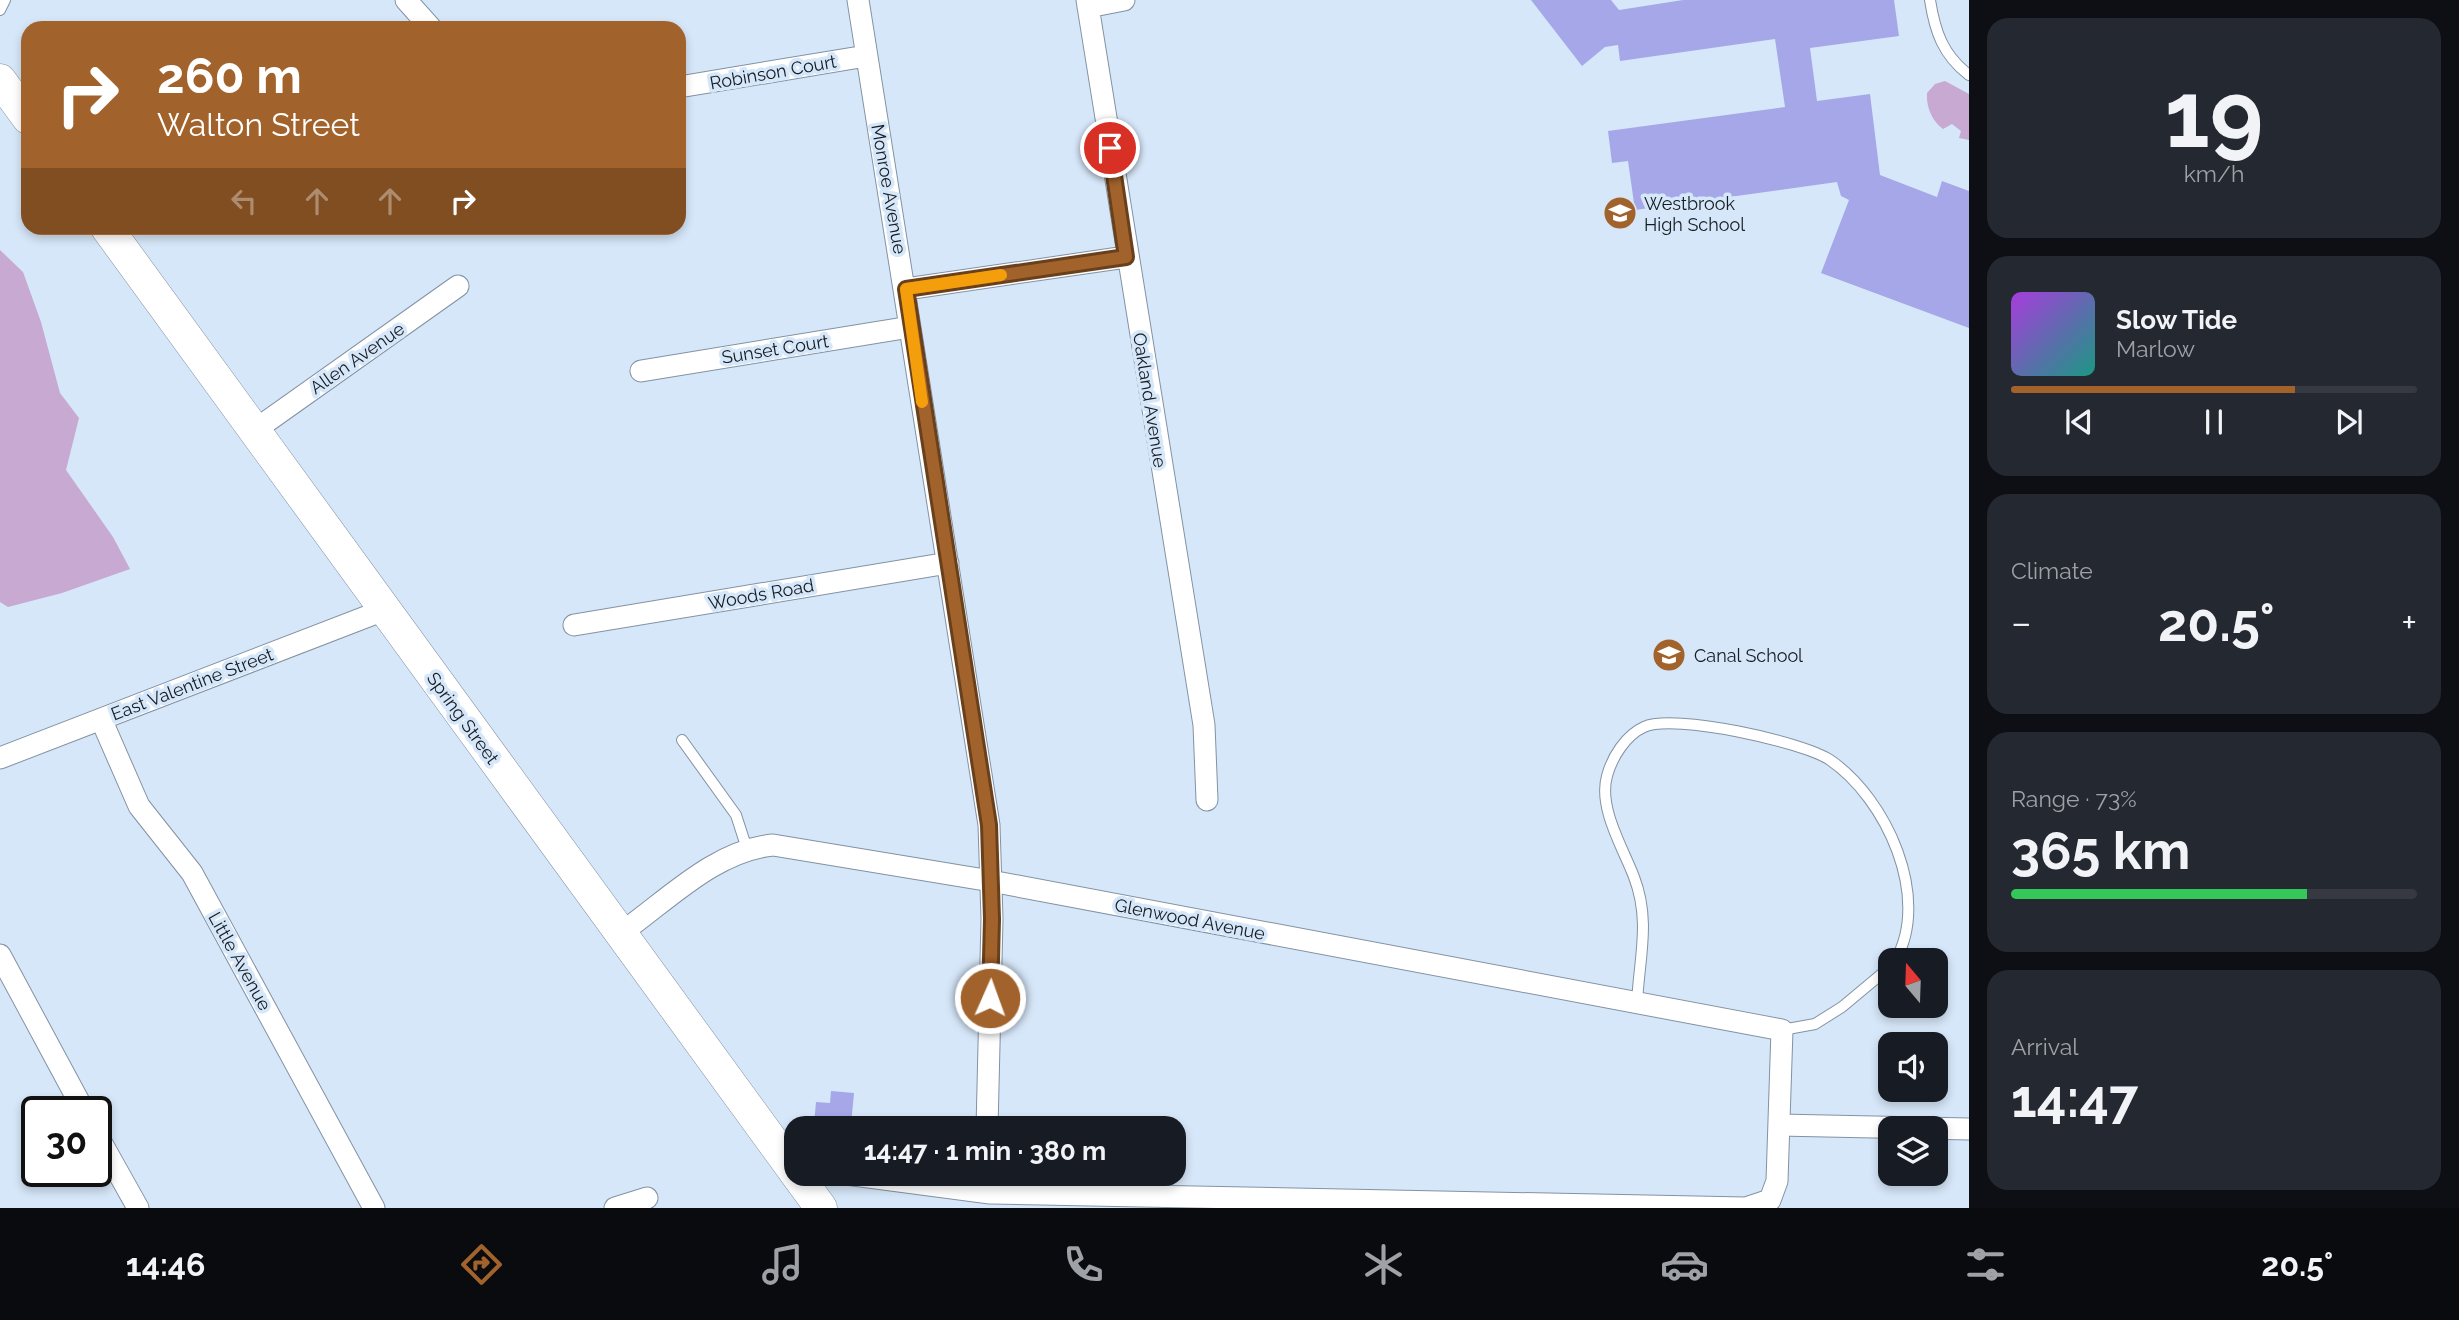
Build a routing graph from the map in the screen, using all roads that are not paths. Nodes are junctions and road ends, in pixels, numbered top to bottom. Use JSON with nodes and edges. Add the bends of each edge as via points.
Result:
{"nodes":[{"id":1,"x":5,"y":0,"type":"edge"},
{"id":2,"x":406,"y":0,"type":"edge"},
{"id":3,"x":858,"y":0,"type":"edge"},
{"id":4,"x":1124,"y":0,"type":"edge"},
{"id":5,"x":1930,"y":0,"type":"edge"},
{"id":6,"x":1088,"y":4,"type":"edge"},
{"id":7,"x":0,"y":10,"type":"edge"},
{"id":8,"x":425,"y":21,"type":"edge"},
{"id":9,"x":866,"y":56,"type":"junction"},
{"id":10,"x":1969,"y":75,"type":"edge"},
{"id":11,"x":0,"y":80,"type":"edge"},
{"id":12,"x":686,"y":87,"type":"edge"},
{"id":13,"x":21,"y":108,"type":"edge"},
{"id":14,"x":112,"y":235,"type":"edge"},
{"id":15,"x":1126,"y":257,"type":"junction"},
{"id":16,"x":458,"y":286,"type":"dead end"},
{"id":17,"x":906,"y":289,"type":"junction"},
{"id":18,"x":910,"y":327,"type":"junction"},
{"id":19,"x":641,"y":371,"type":"dead end"},
{"id":20,"x":255,"y":430,"type":"junction"},
{"id":21,"x":948,"y":563,"type":"junction"},
{"id":22,"x":384,"y":610,"type":"junction"},
{"id":23,"x":574,"y":625,"type":"dead end"},
{"id":24,"x":101,"y":719,"type":"junction"},
{"id":25,"x":682,"y":740,"type":"dead end"},
{"id":26,"x":0,"y":758,"type":"edge"},
{"id":27,"x":1207,"y":800,"type":"dead end"},
{"id":28,"x":747,"y":849,"type":"junction"},
{"id":29,"x":991,"y":881,"type":"junction"},
{"id":30,"x":621,"y":933,"type":"junction"},
{"id":31,"x":1901,"y":948,"type":"edge"},
{"id":32,"x":0,"y":956,"type":"edge"},
{"id":33,"x":1878,"y":977,"type":"edge"},
{"id":34,"x":1637,"y":1003,"type":"junction"},
{"id":35,"x":1782,"y":1030,"type":"junction"},
{"id":36,"x":76,"y":1096,"type":"edge"},
{"id":37,"x":987,"y":1116,"type":"edge"},
{"id":38,"x":1779,"y":1125,"type":"junction"},
{"id":39,"x":1969,"y":1129,"type":"edge"},
{"id":40,"x":784,"y":1155,"type":"edge"},
{"id":41,"x":112,"y":1162,"type":"edge"},
{"id":42,"x":806,"y":1186,"type":"edge"},
{"id":43,"x":1052,"y":1186,"type":"edge"},
{"id":44,"x":647,"y":1198,"type":"dead end"},
{"id":45,"x":138,"y":1208,"type":"edge"},
{"id":46,"x":374,"y":1208,"type":"edge"},
{"id":47,"x":615,"y":1208,"type":"edge"},
{"id":48,"x":821,"y":1208,"type":"edge"},
{"id":49,"x":1746,"y":1208,"type":"edge"}],
"edges":[{"from":1,"to":7,"type":"lane"},
{"from":2,"to":8,"type":"street"},
{"from":3,"to":9,"type":"street","name":"Monroe Avenue"},
{"from":4,"to":6,"type":"street"},
{"from":5,"to":10,"type":"lane","via":[[1940,44]]},
{"from":6,"to":15,"type":"street","name":"Oakland Avenue"},
{"from":9,"to":12,"type":"street","name":"Robinson Court"},
{"from":9,"to":17,"type":"street","name":"Monroe Avenue"},
{"from":11,"to":13,"type":"main road"},
{"from":14,"to":20,"type":"main road","name":"Spring Street"},
{"from":15,"to":17,"type":"street"},
{"from":15,"to":27,"type":"street","name":"Oakland Avenue","via":[[1204,725]]},
{"from":16,"to":20,"type":"street","name":"Allen Avenue"},
{"from":17,"to":18,"type":"street","name":"Monroe Avenue"},
{"from":18,"to":19,"type":"street","name":"Sunset Court"},
{"from":18,"to":21,"type":"street","name":"Monroe Avenue"},
{"from":20,"to":22,"type":"main road","name":"Spring Street"},
{"from":21,"to":23,"type":"street","name":"Woods Road"},
{"from":21,"to":29,"type":"street","name":"Monroe Avenue","via":[[989,825]]},
{"from":22,"to":24,"type":"street","name":"East Valentine Street"},
{"from":22,"to":30,"type":"main road","name":"Spring Street"},
{"from":24,"to":26,"type":"street","name":"East Valentine Street"},
{"from":24,"to":46,"type":"street","name":"Little Avenue","via":[[139,806],[192,873]]},
{"from":25,"to":28,"type":"lane","via":[[736,815]]},
{"from":28,"to":29,"type":"street","name":"Glenwood Avenue","via":[[773,845]]},
{"from":28,"to":30,"type":"street","name":"Glenwood Avenue","via":[[726,857]]},
{"from":29,"to":34,"type":"street","name":"Glenwood Avenue"},
{"from":29,"to":37,"type":"street","name":"Monroe Avenue"},
{"from":30,"to":40,"type":"main road","name":"Spring Street"},
{"from":31,"to":34,"type":"lane","via":[[1908,933],[1909,893],[1882,818],[1858,784],[1829,759],[1796,744],[1694,725],[1655,724],[1633,733],[1606,778],[1605,799],[1643,911],[1645,942]]},
{"from":32,"to":36,"type":"street"},
{"from":33,"to":35,"type":"lane","via":[[1815,1024]]},
{"from":34,"to":35,"type":"street","name":"Glenwood Avenue"},
{"from":35,"to":38,"type":"street"},
{"from":38,"to":39,"type":"street"},
{"from":38,"to":49,"type":"street","via":[[1775,1192],[1770,1200]]},
{"from":41,"to":45,"type":"street"},
{"from":42,"to":48,"type":"main road","name":"Spring Street"},
{"from":43,"to":49,"type":"street"},
{"from":44,"to":47,"type":"street"}]}
